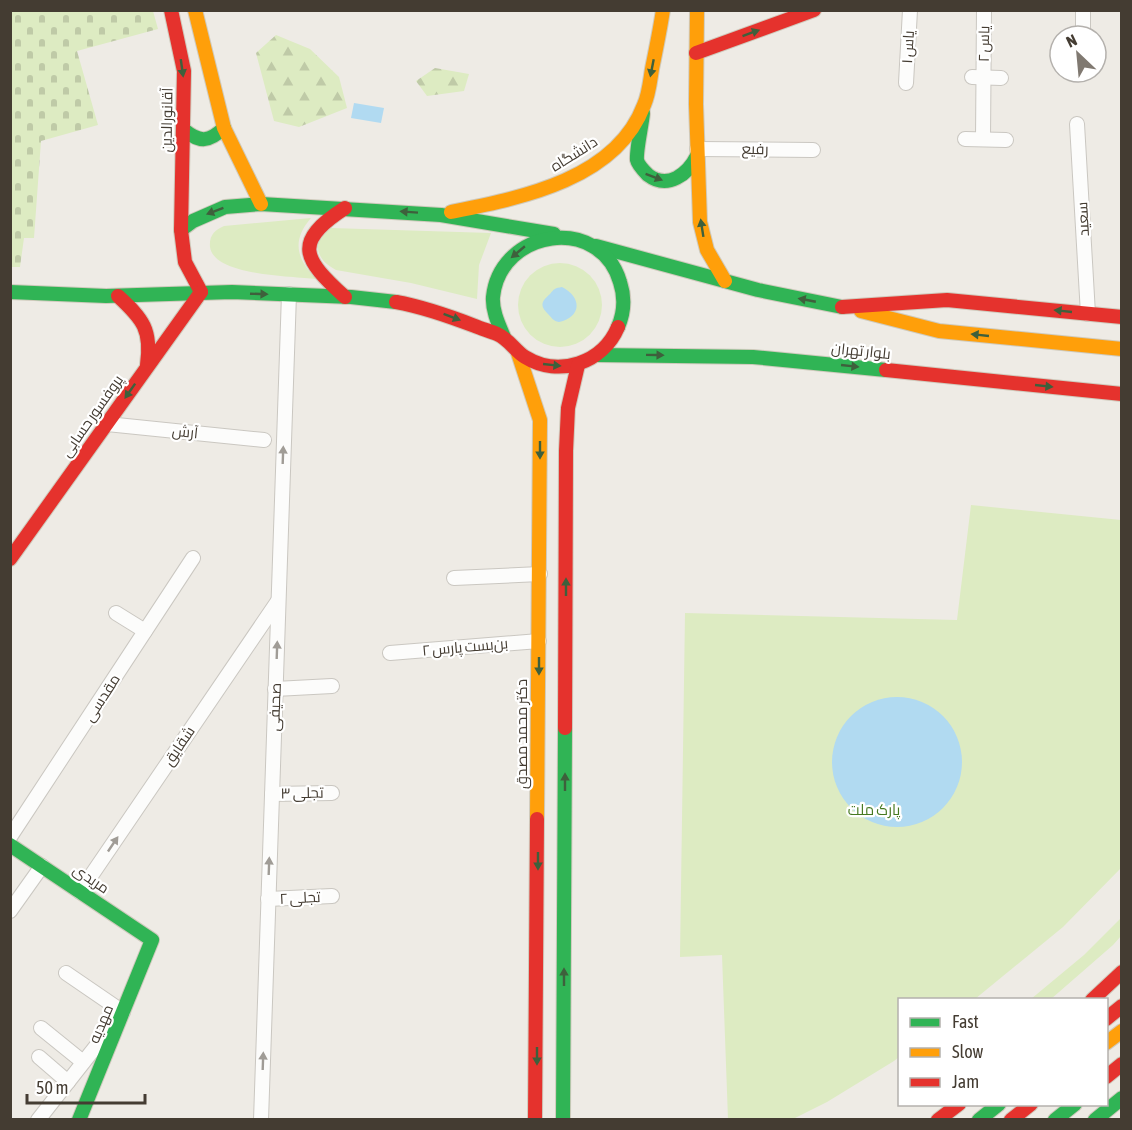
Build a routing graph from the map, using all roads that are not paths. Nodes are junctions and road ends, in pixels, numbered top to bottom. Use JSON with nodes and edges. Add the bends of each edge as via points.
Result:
{"nodes":[{"id":1,"x":171,"y":10,"type":"edge"},
{"id":2,"x":195,"y":10,"type":"edge"},
{"id":3,"x":663,"y":10,"type":"edge"},
{"id":4,"x":697,"y":10,"type":"edge"},
{"id":5,"x":814,"y":10,"type":"edge"},
{"id":6,"x":910,"y":10,"type":"edge"},
{"id":7,"x":984,"y":10,"type":"edge"},
{"id":8,"x":696,"y":53,"type":"junction"},
{"id":9,"x":978,"y":77,"type":"junction"},
{"id":10,"x":1000,"y":78,"type":"dead end"},
{"id":11,"x":906,"y":83,"type":"dead end"},
{"id":12,"x":644,"y":107,"type":"junction"},
{"id":13,"x":1077,"y":124,"type":"dead end"},
{"id":14,"x":224,"y":128,"type":"junction"},
{"id":15,"x":184,"y":130,"type":"junction"},
{"id":16,"x":965,"y":140,"type":"dead end"},
{"id":17,"x":983,"y":140,"type":"junction"},
{"id":18,"x":1006,"y":140,"type":"dead end"},
{"id":19,"x":813,"y":150,"type":"dead end"},
{"id":20,"x":697,"y":152,"type":"junction"},
{"id":21,"x":261,"y":204,"type":"junction"},
{"id":22,"x":345,"y":208,"type":"junction"},
{"id":23,"x":441,"y":214,"type":"junction"},
{"id":24,"x":181,"y":230,"type":"junction"},
{"id":25,"x":570,"y":237,"type":"junction"},
{"id":26,"x":591,"y":244,"type":"junction"},
{"id":27,"x":725,"y":281,"type":"junction"},
{"id":28,"x":10,"y":292,"type":"edge"},
{"id":29,"x":201,"y":292,"type":"junction"},
{"id":30,"x":289,"y":294,"type":"junction"},
{"id":31,"x":118,"y":296,"type":"junction"},
{"id":32,"x":345,"y":297,"type":"junction"},
{"id":33,"x":844,"y":307,"type":"junction"},
{"id":34,"x":1088,"y":314,"type":"junction"},
{"id":35,"x":1122,"y":317,"type":"edge"},
{"id":36,"x":504,"y":337,"type":"junction"},
{"id":37,"x":1122,"y":349,"type":"edge"},
{"id":38,"x":518,"y":353,"type":"junction"},
{"id":39,"x":597,"y":356,"type":"junction"},
{"id":40,"x":578,"y":364,"type":"junction"},
{"id":41,"x":146,"y":369,"type":"junction"},
{"id":42,"x":1122,"y":394,"type":"edge"},
{"id":43,"x":568,"y":418,"type":"junction"},
{"id":44,"x":540,"y":420,"type":"junction"},
{"id":45,"x":107,"y":424,"type":"junction"},
{"id":46,"x":264,"y":440,"type":"dead end"},
{"id":47,"x":193,"y":558,"type":"dead end"},
{"id":48,"x":10,"y":559,"type":"edge"},
{"id":49,"x":540,"y":574,"type":"junction"},
{"id":50,"x":454,"y":578,"type":"dead end"},
{"id":51,"x":278,"y":601,"type":"junction"},
{"id":52,"x":116,"y":613,"type":"dead end"},
{"id":53,"x":145,"y":631,"type":"junction"},
{"id":54,"x":539,"y":641,"type":"junction"},
{"id":55,"x":390,"y":653,"type":"dead end"},
{"id":56,"x":332,"y":686,"type":"dead end"},
{"id":57,"x":275,"y":689,"type":"junction"},
{"id":58,"x":332,"y":793,"type":"dead end"},
{"id":59,"x":272,"y":794,"type":"junction"},
{"id":60,"x":10,"y":837,"type":"edge"},
{"id":61,"x":10,"y":845,"type":"edge"},
{"id":62,"x":42,"y":866,"type":"junction"},
{"id":63,"x":80,"y":892,"type":"junction"},
{"id":64,"x":332,"y":896,"type":"dead end"},
{"id":65,"x":268,"y":899,"type":"junction"},
{"id":66,"x":10,"y":911,"type":"edge"},
{"id":67,"x":153,"y":940,"type":"joint"},
{"id":68,"x":1122,"y":972,"type":"edge"},
{"id":69,"x":66,"y":973,"type":"dead end"},
{"id":70,"x":1093,"y":998,"type":"edge"},
{"id":71,"x":1122,"y":1006,"type":"edge"},
{"id":72,"x":123,"y":1012,"type":"junction"},
{"id":73,"x":1108,"y":1018,"type":"edge"},
{"id":74,"x":41,"y":1028,"type":"dead end"},
{"id":75,"x":1122,"y":1031,"type":"edge"},
{"id":76,"x":1108,"y":1042,"type":"edge"},
{"id":77,"x":39,"y":1057,"type":"dead end"},
{"id":78,"x":83,"y":1062,"type":"junction"},
{"id":79,"x":1122,"y":1064,"type":"edge"},
{"id":80,"x":1108,"y":1076,"type":"edge"},
{"id":81,"x":68,"y":1082,"type":"junction"},
{"id":82,"x":1122,"y":1098,"type":"edge"},
{"id":83,"x":956,"y":1106,"type":"edge"},
{"id":84,"x":996,"y":1106,"type":"edge"},
{"id":85,"x":1028,"y":1106,"type":"edge"},
{"id":86,"x":1072,"y":1106,"type":"edge"},
{"id":87,"x":38,"y":1119,"type":"edge"},
{"id":88,"x":79,"y":1119,"type":"edge"},
{"id":89,"x":261,"y":1119,"type":"edge"},
{"id":90,"x":535,"y":1119,"type":"edge"},
{"id":91,"x":563,"y":1119,"type":"edge"},
{"id":92,"x":938,"y":1119,"type":"edge"},
{"id":93,"x":979,"y":1119,"type":"edge"},
{"id":94,"x":1011,"y":1119,"type":"edge"},
{"id":95,"x":1055,"y":1119,"type":"edge"},
{"id":96,"x":1095,"y":1119,"type":"edge"}],
"edges":[{"from":1,"to":15,"type":"main road","name":"آقانورالدین","one_way":true,"via":[[184,71]]},
{"from":2,"to":14,"type":"main road"},
{"from":3,"to":12,"type":"main road","name":"دانشگاه","one_way":true},
{"from":4,"to":8,"type":"main road"},
{"from":8,"to":5,"type":"main road","one_way":true},
{"from":6,"to":11,"type":"street","name":"یاس ۱"},
{"from":7,"to":9,"type":"street","name":"یاس ۲"},
{"from":8,"to":20,"type":"main road"},
{"from":9,"to":10,"type":"street","name":"یاس ۲"},
{"from":9,"to":17,"type":"street","name":"یاس ۲"},
{"from":12,"to":20,"type":"main road","one_way":true,"via":[[637,161],[647,176],[670,181],[683,175],[695,164]]},
{"from":12,"to":23,"type":"main road","name":"دانشگاه","via":[[615,147],[560,183],[535,194]]},
{"from":13,"to":34,"type":"street","name":"سعید"},
{"from":14,"to":15,"type":"main road","via":[[212,140],[203,142]]},
{"from":14,"to":21,"type":"main road"},
{"from":15,"to":24,"type":"main road","name":"آقانورالدین"},
{"from":16,"to":17,"type":"street"},
{"from":17,"to":18,"type":"street"},
{"from":19,"to":20,"type":"street","name":"رفیع"},
{"from":27,"to":20,"type":"main road","one_way":true,"via":[[702,235]]},
{"from":21,"to":22,"type":"main road"},
{"from":21,"to":24,"type":"main road","one_way":true,"via":[[225,207]]},
{"from":23,"to":22,"type":"main road","one_way":true},
{"from":22,"to":32,"type":"main road","via":[[320,225],[311,237],[308,251],[321,275]]},
{"from":23,"to":25,"type":"main road"},
{"from":24,"to":29,"type":"main road","name":"آقانورالدین","via":[[185,262]]},
{"from":25,"to":26,"type":"main road"},
{"from":25,"to":36,"type":"main road","one_way":true,"via":[[548,237],[527,244],[510,258],[498,276],[493,297],[495,318]]},
{"from":26,"to":27,"type":"main road"},
{"from":26,"to":39,"type":"main road","via":[[608,258],[620,277],[625,299],[622,321]]},
{"from":33,"to":27,"type":"main road","one_way":true},
{"from":28,"to":31,"type":"main road"},
{"from":29,"to":30,"type":"main road","one_way":true},
{"from":29,"to":31,"type":"main road"},
{"from":29,"to":41,"type":"main road","name":"پروفسور حسابی"},
{"from":30,"to":32,"type":"main road"},
{"from":51,"to":30,"type":"street","name":"صحیفی","one_way":true},
{"from":31,"to":41,"type":"main road","via":[[146,328],[150,345]]},
{"from":32,"to":36,"type":"main road","one_way":true,"via":[[430,309]]},
{"from":34,"to":33,"type":"main road","one_way":true,"via":[[947,300]]},
{"from":37,"to":33,"type":"main road","one_way":true,"via":[[939,331]]},
{"from":34,"to":35,"type":"main road"},
{"from":36,"to":38,"type":"main road"},
{"from":38,"to":40,"type":"main road","one_way":true,"via":[[536,363],[557,367]]},
{"from":38,"to":44,"type":"main road","name":"دکتر محمد مصدق"},
{"from":39,"to":40,"type":"main road"},
{"from":39,"to":42,"type":"main road","name":"بلوار تهران","one_way":true,"via":[[753,357]]},
{"from":40,"to":43,"type":"main road"},
{"from":41,"to":45,"type":"main road","name":"پروفسور حسابی","one_way":true},
{"from":43,"to":44,"type":"main road"},
{"from":91,"to":43,"type":"main road","one_way":true},
{"from":44,"to":49,"type":"main road","name":"دکتر محمد مصدق","one_way":true},
{"from":45,"to":46,"type":"street","name":"آرش"},
{"from":45,"to":48,"type":"main road","name":"پروفسور حسابی"},
{"from":47,"to":53,"type":"street","name":"مقدسی"},
{"from":49,"to":50,"type":"street"},
{"from":49,"to":54,"type":"main road","name":"دکتر محمد مصدق"},
{"from":57,"to":51,"type":"street","name":"صحیفی","one_way":true},
{"from":63,"to":51,"type":"street","name":"شقایق","one_way":true},
{"from":52,"to":53,"type":"street"},
{"from":53,"to":60,"type":"street","name":"مقدسی"},
{"from":54,"to":55,"type":"street","name":"بن‌بست پارس ۲"},
{"from":54,"to":90,"type":"main road","name":"دکتر محمد مصدق","one_way":true},
{"from":56,"to":57,"type":"street"},
{"from":57,"to":59,"type":"street","name":"صحیفی"},
{"from":58,"to":59,"type":"street","name":"تجلی ۳"},
{"from":65,"to":59,"type":"street","name":"صحیفی","one_way":true},
{"from":61,"to":62,"type":"main road","name":"مریدی"},
{"from":62,"to":63,"type":"main road","name":"مریدی"},
{"from":62,"to":66,"type":"street"},
{"from":63,"to":67,"type":"main road","name":"مریدی"},
{"from":64,"to":65,"type":"street","name":"تجلی ۲"},
{"from":89,"to":65,"type":"street","name":"صحیفی","one_way":true},
{"from":67,"to":72,"type":"main road","name":"مهدیه"},
{"from":68,"to":70,"type":"main road"},
{"from":69,"to":72,"type":"street"},
{"from":71,"to":73,"type":"main road"},
{"from":72,"to":78,"type":"street"},
{"from":72,"to":88,"type":"main road","name":"مهدیه"},
{"from":74,"to":78,"type":"street"},
{"from":75,"to":76,"type":"main road"},
{"from":77,"to":81,"type":"street"},
{"from":78,"to":81,"type":"street"},
{"from":79,"to":80,"type":"main road"},
{"from":81,"to":87,"type":"street"},
{"from":82,"to":96,"type":"main road"},
{"from":83,"to":92,"type":"main road"},
{"from":84,"to":93,"type":"main road"},
{"from":85,"to":94,"type":"main road"},
{"from":86,"to":95,"type":"main road"}]}
